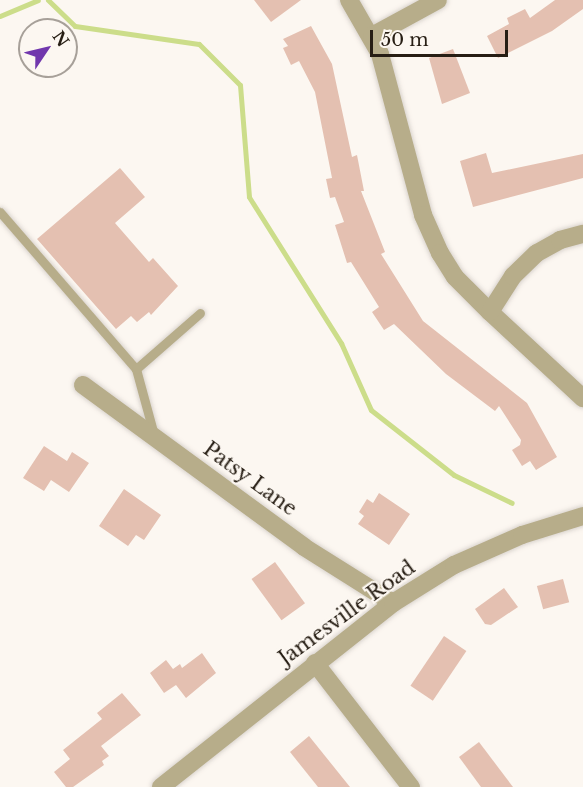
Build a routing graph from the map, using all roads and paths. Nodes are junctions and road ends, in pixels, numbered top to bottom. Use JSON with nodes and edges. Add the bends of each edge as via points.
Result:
{"nodes":[{"id":1,"x":349,"y":0,"type":"edge"},
{"id":2,"x":438,"y":0,"type":"edge"},
{"id":3,"x":372,"y":36,"type":"junction"},
{"id":4,"x":0,"y":212,"type":"edge"},
{"id":5,"x":583,"y":234,"type":"edge"},
{"id":6,"x":490,"y":312,"type":"junction"},
{"id":7,"x":200,"y":313,"type":"dead end"},
{"id":8,"x":136,"y":369,"type":"junction"},
{"id":9,"x":83,"y":385,"type":"dead end"},
{"id":10,"x":583,"y":398,"type":"edge"},
{"id":11,"x":154,"y":437,"type":"junction"},
{"id":12,"x":583,"y":516,"type":"edge"},
{"id":13,"x":393,"y":603,"type":"junction"},
{"id":14,"x":315,"y":663,"type":"junction"},
{"id":15,"x":161,"y":787,"type":"edge"},
{"id":16,"x":411,"y":787,"type":"edge"}],
"edges":[{"from":1,"to":3,"type":"street"},
{"from":2,"to":3,"type":"street"},
{"from":3,"to":6,"type":"street","via":[[423,215],[455,277]]},
{"from":4,"to":8,"type":"lane"},
{"from":5,"to":6,"type":"street","via":[[560,240],[537,253],[513,276]]},
{"from":6,"to":10,"type":"street"},
{"from":7,"to":8,"type":"lane"},
{"from":8,"to":11,"type":"lane"},
{"from":9,"to":11,"type":"street","name":"Patsy Lane"},
{"from":11,"to":13,"type":"street","name":"Patsy Lane","via":[[321,558]]},
{"from":12,"to":13,"type":"street","name":"Jamesville Road","via":[[522,535],[454,565]]},
{"from":13,"to":14,"type":"street","name":"Jamesville Road"},
{"from":14,"to":15,"type":"street","name":"Jamesville Road"},
{"from":14,"to":16,"type":"street"}]}
